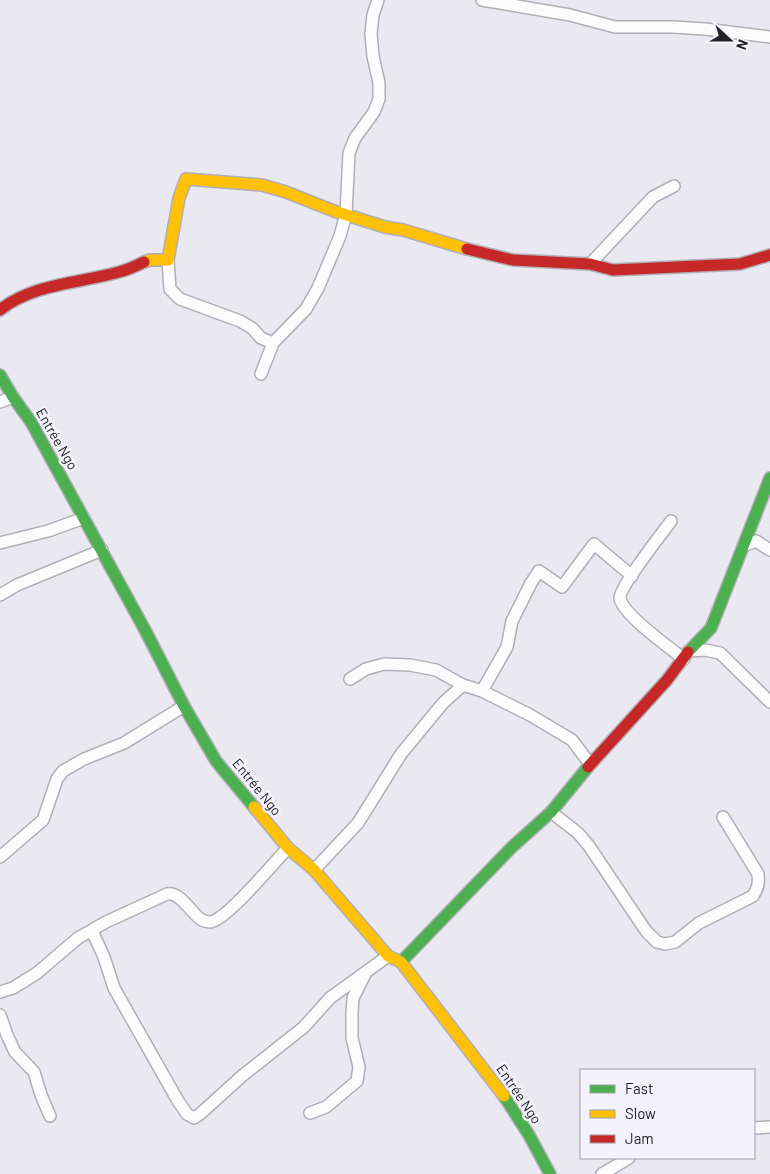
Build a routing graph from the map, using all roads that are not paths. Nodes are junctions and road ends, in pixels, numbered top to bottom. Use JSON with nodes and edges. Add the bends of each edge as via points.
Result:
{"nodes":[{"id":1,"x":378,"y":0,"type":"edge"},
{"id":2,"x":482,"y":0,"type":"edge"},
{"id":3,"x":770,"y":37,"type":"edge"},
{"id":4,"x":674,"y":186,"type":"dead end"},
{"id":5,"x":346,"y":214,"type":"junction"},
{"id":6,"x":770,"y":255,"type":"edge"},
{"id":7,"x":168,"y":260,"type":"junction"},
{"id":8,"x":590,"y":264,"type":"junction"},
{"id":9,"x":0,"y":310,"type":"edge"},
{"id":10,"x":273,"y":343,"type":"junction"},
{"id":11,"x":261,"y":374,"type":"dead end"},
{"id":12,"x":0,"y":375,"type":"edge"},
{"id":13,"x":13,"y":397,"type":"junction"},
{"id":14,"x":0,"y":402,"type":"edge"},
{"id":15,"x":770,"y":478,"type":"edge"},
{"id":16,"x":84,"y":518,"type":"junction"},
{"id":17,"x":671,"y":521,"type":"dead end"},
{"id":18,"x":0,"y":543,"type":"edge"},
{"id":19,"x":743,"y":546,"type":"junction"},
{"id":20,"x":102,"y":550,"type":"junction"},
{"id":21,"x":770,"y":550,"type":"edge"},
{"id":22,"x":632,"y":576,"type":"junction"},
{"id":23,"x":0,"y":595,"type":"edge"},
{"id":24,"x":686,"y":654,"type":"junction"},
{"id":25,"x":350,"y":679,"type":"dead end"},
{"id":26,"x":463,"y":684,"type":"junction"},
{"id":27,"x":482,"y":691,"type":"junction"},
{"id":28,"x":770,"y":701,"type":"edge"},
{"id":29,"x":184,"y":706,"type":"junction"},
{"id":30,"x":590,"y":764,"type":"junction"},
{"id":31,"x":551,"y":812,"type":"junction"},
{"id":32,"x":723,"y":817,"type":"dead end"},
{"id":33,"x":288,"y":848,"type":"junction"},
{"id":34,"x":0,"y":857,"type":"edge"},
{"id":35,"x":314,"y":870,"type":"junction"},
{"id":36,"x":92,"y":931,"type":"junction"},
{"id":37,"x":388,"y":956,"type":"junction"},
{"id":38,"x":401,"y":962,"type":"junction"},
{"id":39,"x":366,"y":972,"type":"junction"},
{"id":40,"x":0,"y":992,"type":"edge"},
{"id":41,"x":0,"y":1015,"type":"edge"},
{"id":42,"x":310,"y":1113,"type":"dead end"},
{"id":43,"x":50,"y":1116,"type":"dead end"},
{"id":44,"x":770,"y":1127,"type":"edge"},
{"id":45,"x":755,"y":1128,"type":"edge"},
{"id":46,"x":627,"y":1159,"type":"edge"},
{"id":47,"x":550,"y":1174,"type":"edge"},
{"id":48,"x":602,"y":1174,"type":"edge"}],
"edges":[{"from":1,"to":5,"type":"street","via":[[372,34],[379,99],[349,152]]},
{"from":2,"to":3,"type":"street","via":[[570,15],[615,27],[705,28]]},
{"from":4,"to":8,"type":"street","via":[[653,197]]},
{"from":5,"to":7,"type":"street","via":[[262,185],[186,179]]},
{"from":5,"to":8,"type":"street","via":[[513,260]]},
{"from":5,"to":10,"type":"street","via":[[318,288],[306,309]]},
{"from":6,"to":8,"type":"street","via":[[740,264],[652,269],[613,270]]},
{"from":7,"to":9,"type":"street","via":[[150,260],[120,272],[35,292],[10,302]]},
{"from":7,"to":10,"type":"street","via":[[170,289],[180,299],[240,321]]},
{"from":10,"to":11,"type":"street"},
{"from":12,"to":13,"type":"street","name":"Entrée Ngo"},
{"from":13,"to":14,"type":"street"},
{"from":13,"to":16,"type":"street","name":"Entrée Ngo","via":[[32,422]]},
{"from":15,"to":19,"type":"street"},
{"from":16,"to":18,"type":"street"},
{"from":16,"to":20,"type":"street","name":"Entrée Ngo"},
{"from":17,"to":22,"type":"street"},
{"from":19,"to":21,"type":"street","via":[[756,541]]},
{"from":19,"to":24,"type":"street","via":[[711,628]]},
{"from":20,"to":23,"type":"street"},
{"from":20,"to":29,"type":"street","name":"Entrée Ngo"},
{"from":22,"to":24,"type":"street","via":[[620,594],[622,603],[634,618]]},
{"from":22,"to":27,"type":"street","via":[[594,544],[562,587],[539,571],[512,621],[507,647]]},
{"from":24,"to":28,"type":"street","via":[[705,650],[720,653]]},
{"from":24,"to":30,"type":"street","via":[[661,688]]},
{"from":25,"to":26,"type":"street","via":[[374,666],[410,665],[436,670]]},
{"from":26,"to":27,"type":"street"},
{"from":26,"to":35,"type":"street","via":[[400,754],[358,823]]},
{"from":27,"to":30,"type":"street","via":[[572,740]]},
{"from":29,"to":33,"type":"street","name":"Entrée Ngo","via":[[216,761]]},
{"from":29,"to":34,"type":"street","via":[[124,743],[62,771],[43,820]]},
{"from":30,"to":31,"type":"street"},
{"from":31,"to":32,"type":"street","via":[[578,833],[646,931],[657,942],[665,944],[675,942],[699,923],[753,896],[757,890],[758,874]]},
{"from":31,"to":38,"type":"street","via":[[511,848]]},
{"from":33,"to":35,"type":"street","name":"Entrée Ngo"},
{"from":33,"to":36,"type":"street","via":[[216,920],[209,922],[198,918],[171,893]]},
{"from":35,"to":37,"type":"street","name":"Entrée Ngo"},
{"from":36,"to":39,"type":"street","via":[[114,988],[178,1101],[194,1118],[304,1027],[330,998]]},
{"from":36,"to":40,"type":"street","via":[[78,938],[37,973]]},
{"from":37,"to":38,"type":"street","name":"Entrée Ngo"},
{"from":37,"to":39,"type":"street"},
{"from":38,"to":47,"type":"street","name":"Entrée Ngo","via":[[500,1089]]},
{"from":39,"to":42,"type":"street","via":[[353,998],[352,1038],[359,1067],[357,1081],[326,1106]]},
{"from":41,"to":43,"type":"street","via":[[15,1052],[34,1072]]},
{"from":44,"to":45,"type":"street"},
{"from":46,"to":48,"type":"street"}]}
